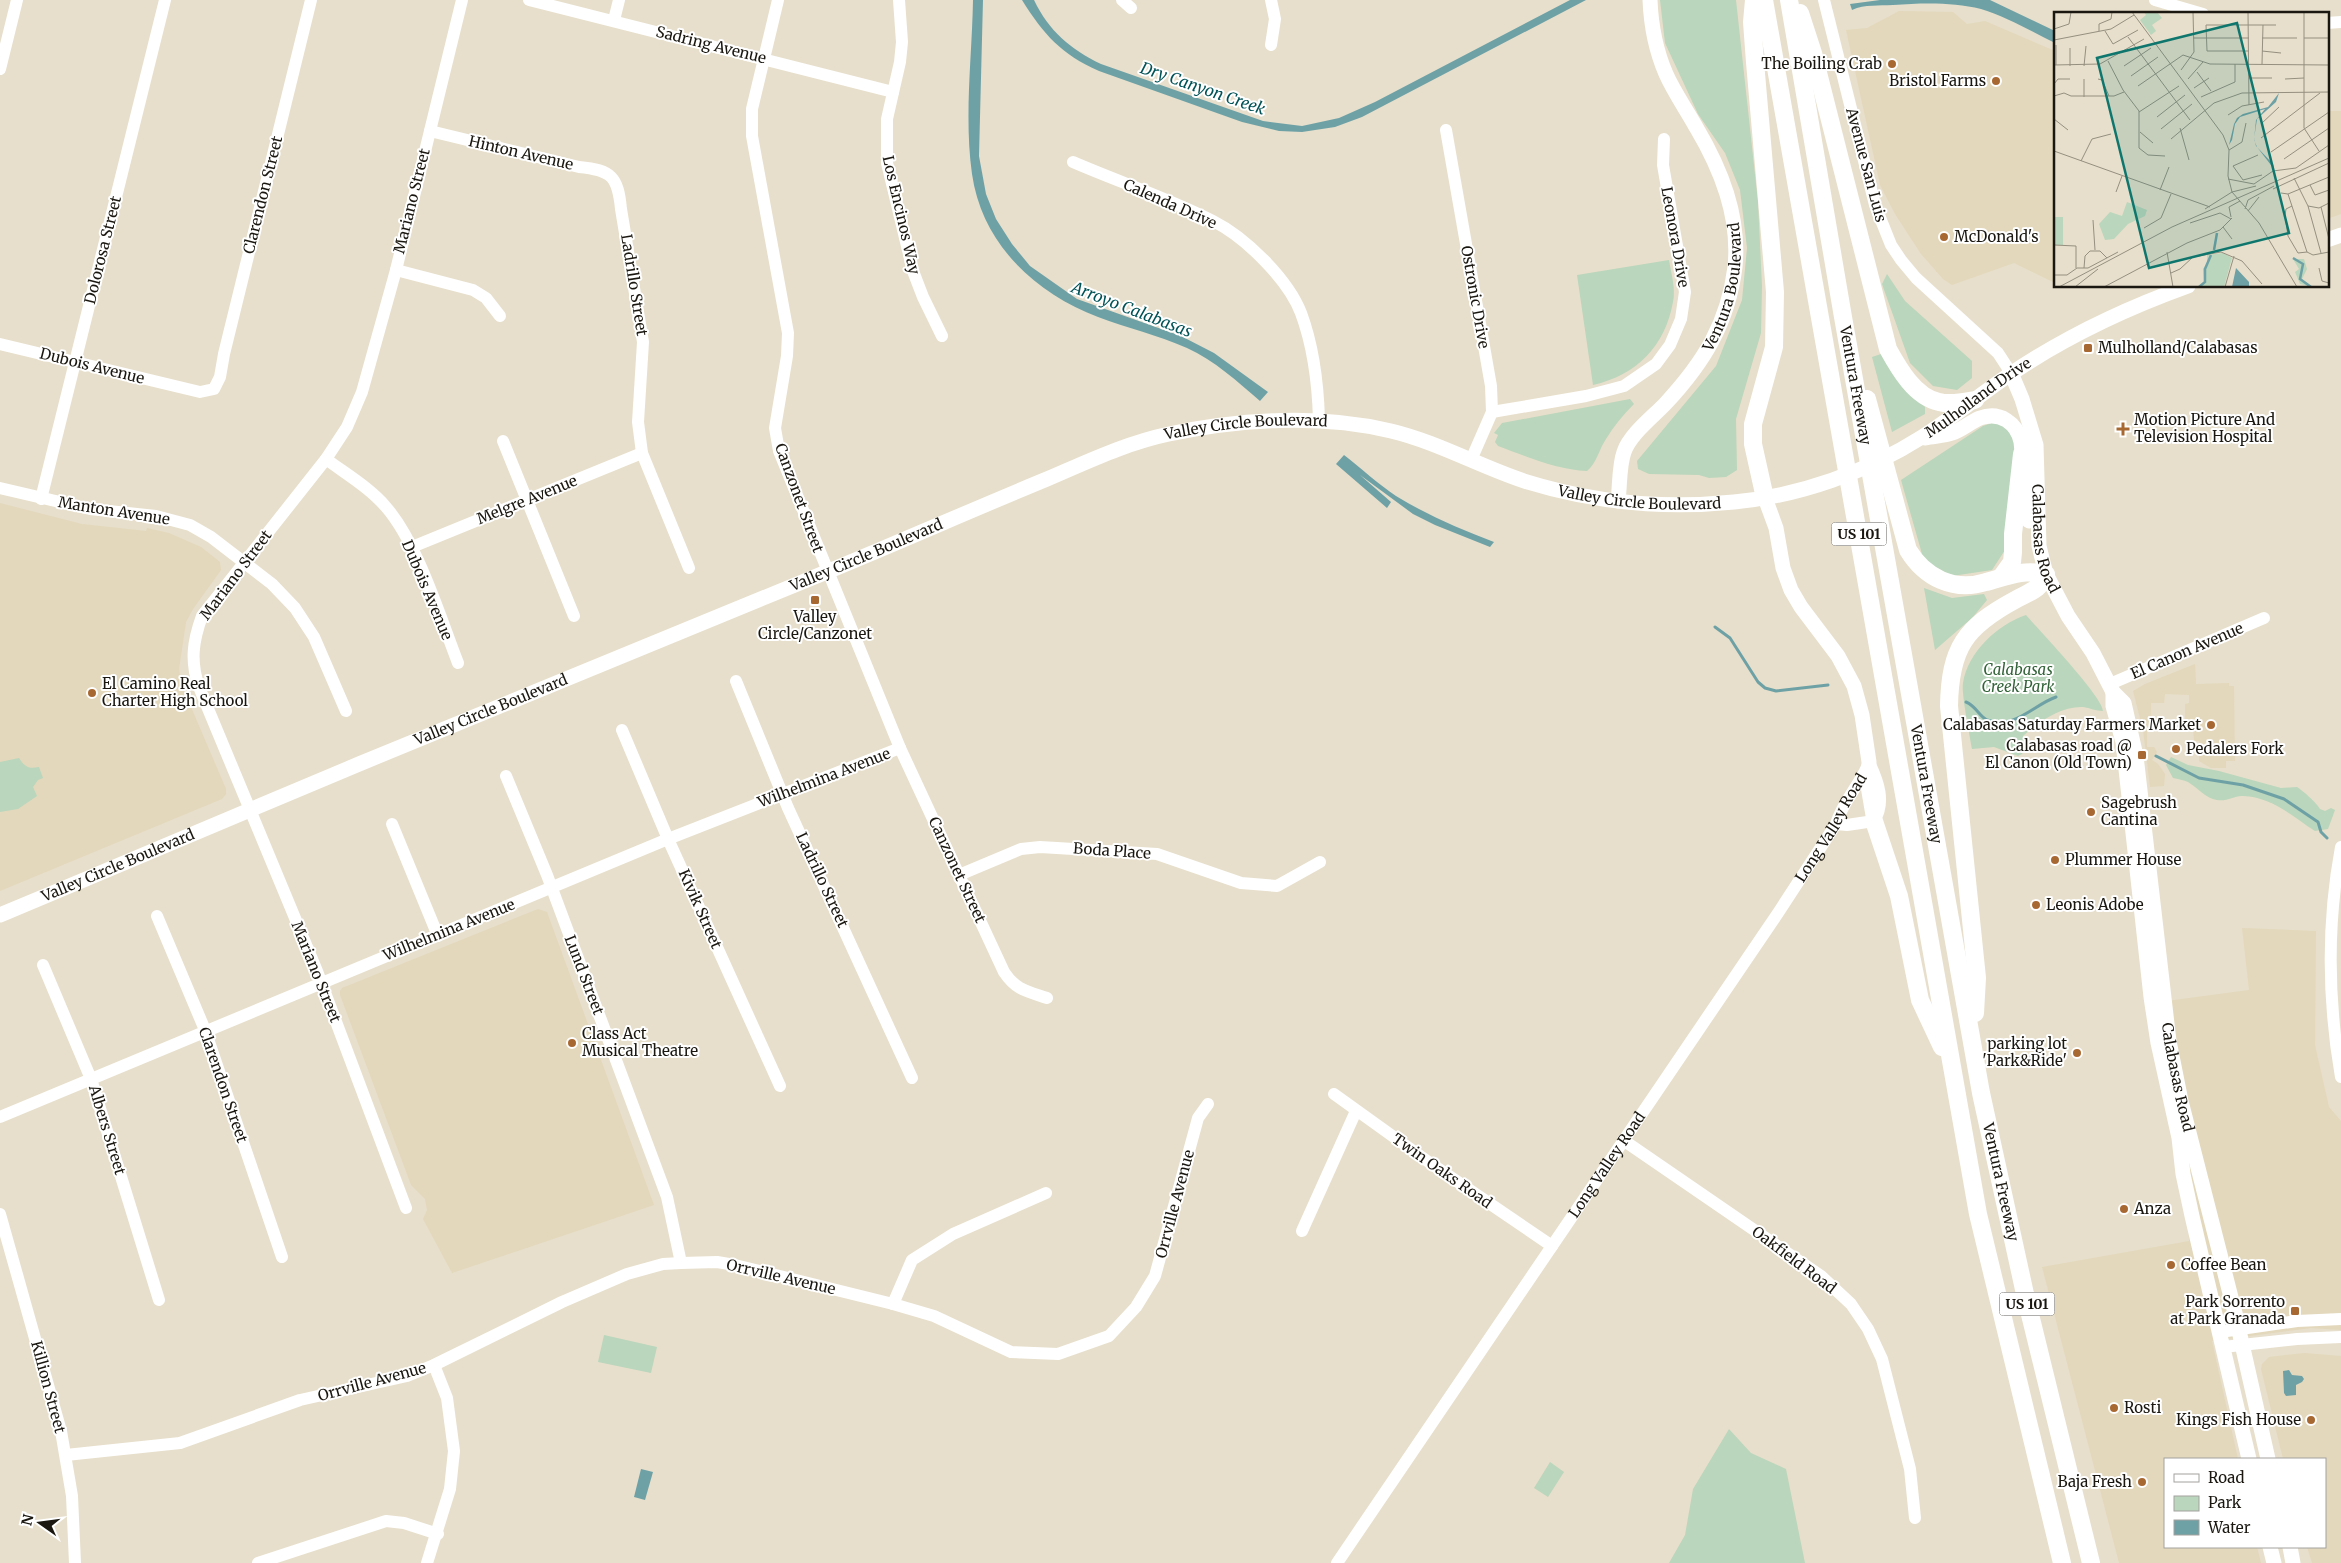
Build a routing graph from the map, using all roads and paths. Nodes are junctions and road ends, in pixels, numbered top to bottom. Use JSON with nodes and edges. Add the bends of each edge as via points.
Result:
{"nodes":[{"id":1,"x":17,"y":0,"type":"edge"},
{"id":2,"x":165,"y":0,"type":"edge"},
{"id":3,"x":311,"y":0,"type":"edge"},
{"id":4,"x":462,"y":0,"type":"edge"},
{"id":5,"x":529,"y":0,"type":"edge"},
{"id":6,"x":619,"y":0,"type":"edge"},
{"id":7,"x":778,"y":0,"type":"edge"},
{"id":8,"x":899,"y":0,"type":"edge"},
{"id":9,"x":1270,"y":0,"type":"edge"},
{"id":10,"x":1650,"y":0,"type":"edge"},
{"id":11,"x":1754,"y":0,"type":"edge"},
{"id":12,"x":1764,"y":0,"type":"edge"},
{"id":13,"x":1789,"y":0,"type":"edge"},
{"id":14,"x":1796,"y":0,"type":"edge"},
{"id":15,"x":1824,"y":0,"type":"edge"},
{"id":16,"x":2155,"y":0,"type":"edge"},
{"id":17,"x":2196,"y":12,"type":"edge"},
{"id":18,"x":614,"y":20,"type":"junction"},
{"id":19,"x":2341,"y":22,"type":"edge"},
{"id":20,"x":2328,"y":23,"type":"edge"},
{"id":21,"x":1271,"y":45,"type":"dead end"},
{"id":22,"x":764,"y":58,"type":"junction"},
{"id":23,"x":0,"y":69,"type":"edge"},
{"id":24,"x":893,"y":92,"type":"junction"},
{"id":25,"x":1446,"y":130,"type":"dead end"},
{"id":26,"x":430,"y":131,"type":"junction"},
{"id":27,"x":1664,"y":139,"type":"dead end"},
{"id":28,"x":1073,"y":162,"type":"dead end"},
{"id":29,"x":612,"y":175,"type":"joint"},
{"id":30,"x":2341,"y":235,"type":"edge"},
{"id":31,"x":2328,"y":240,"type":"edge"},
{"id":32,"x":396,"y":270,"type":"junction"},
{"id":33,"x":2183,"y":288,"type":"edge"},
{"id":34,"x":500,"y":316,"type":"dead end"},
{"id":35,"x":1843,"y":317,"type":"junction"},
{"id":36,"x":942,"y":336,"type":"dead end"},
{"id":37,"x":0,"y":344,"type":"edge"},
{"id":38,"x":75,"y":362,"type":"junction"},
{"id":39,"x":2011,"y":374,"type":"junction"},
{"id":40,"x":214,"y":389,"type":"joint"},
{"id":41,"x":1975,"y":400,"type":"junction"},
{"id":42,"x":1492,"y":412,"type":"junction"},
{"id":43,"x":1320,"y":420,"type":"junction"},
{"id":44,"x":1921,"y":438,"type":"junction"},
{"id":45,"x":503,"y":441,"type":"dead end"},
{"id":46,"x":642,"y":452,"type":"junction"},
{"id":47,"x":2022,"y":454,"type":"junction"},
{"id":48,"x":326,"y":459,"type":"junction"},
{"id":49,"x":1471,"y":460,"type":"junction"},
{"id":50,"x":0,"y":488,"type":"edge"},
{"id":51,"x":1765,"y":498,"type":"junction"},
{"id":52,"x":41,"y":499,"type":"junction"},
{"id":53,"x":527,"y":499,"type":"junction"},
{"id":54,"x":1618,"y":500,"type":"junction"},
{"id":55,"x":412,"y":547,"type":"junction"},
{"id":56,"x":243,"y":563,"type":"junction"},
{"id":57,"x":689,"y":568,"type":"dead end"},
{"id":58,"x":827,"y":572,"type":"junction"},
{"id":59,"x":2046,"y":574,"type":"junction"},
{"id":60,"x":2002,"y":576,"type":"junction"},
{"id":61,"x":574,"y":616,"type":"dead end"},
{"id":62,"x":2264,"y":618,"type":"dead end"},
{"id":63,"x":458,"y":663,"type":"dead end"},
{"id":64,"x":736,"y":681,"type":"dead end"},
{"id":65,"x":2112,"y":688,"type":"junction"},
{"id":66,"x":346,"y":711,"type":"dead end"},
{"id":67,"x":622,"y":730,"type":"dead end"},
{"id":68,"x":900,"y":748,"type":"junction"},
{"id":69,"x":1869,"y":762,"type":"junction"},
{"id":70,"x":506,"y":776,"type":"dead end"},
{"id":71,"x":782,"y":794,"type":"junction"},
{"id":72,"x":250,"y":811,"type":"junction"},
{"id":73,"x":1874,"y":821,"type":"junction"},
{"id":74,"x":392,"y":824,"type":"dead end"},
{"id":75,"x":1836,"y":824,"type":"junction"},
{"id":76,"x":668,"y":839,"type":"junction"},
{"id":77,"x":2341,"y":847,"type":"edge"},
{"id":78,"x":1320,"y":862,"type":"dead end"},
{"id":79,"x":959,"y":875,"type":"junction"},
{"id":80,"x":551,"y":888,"type":"junction"},
{"id":81,"x":0,"y":915,"type":"edge"},
{"id":82,"x":157,"y":916,"type":"dead end"},
{"id":83,"x":438,"y":936,"type":"junction"},
{"id":84,"x":43,"y":964,"type":"dead end"},
{"id":85,"x":321,"y":982,"type":"junction"},
{"id":86,"x":1047,"y":998,"type":"dead end"},
{"id":87,"x":205,"y":1030,"type":"junction"},
{"id":88,"x":1973,"y":1044,"type":"junction"},
{"id":89,"x":1952,"y":1068,"type":"junction"},
{"id":90,"x":2341,"y":1077,"type":"edge"},
{"id":91,"x":912,"y":1078,"type":"dead end"},
{"id":92,"x":91,"y":1079,"type":"junction"},
{"id":93,"x":780,"y":1086,"type":"dead end"},
{"id":94,"x":1334,"y":1094,"type":"dead end"},
{"id":95,"x":1208,"y":1104,"type":"dead end"},
{"id":96,"x":1356,"y":1111,"type":"junction"},
{"id":97,"x":0,"y":1117,"type":"edge"},
{"id":98,"x":1623,"y":1140,"type":"junction"},
{"id":99,"x":1046,"y":1193,"type":"dead end"},
{"id":100,"x":406,"y":1208,"type":"dead end"},
{"id":101,"x":0,"y":1214,"type":"edge"},
{"id":102,"x":1302,"y":1231,"type":"dead end"},
{"id":103,"x":1552,"y":1246,"type":"junction"},
{"id":104,"x":282,"y":1257,"type":"dead end"},
{"id":105,"x":681,"y":1262,"type":"junction"},
{"id":106,"x":159,"y":1300,"type":"dead end"},
{"id":107,"x":893,"y":1304,"type":"junction"},
{"id":108,"x":2341,"y":1319,"type":"edge"},
{"id":109,"x":2238,"y":1328,"type":"junction"},
{"id":110,"x":2220,"y":1332,"type":"junction"},
{"id":111,"x":2341,"y":1337,"type":"edge"},
{"id":112,"x":2242,"y":1344,"type":"junction"},
{"id":113,"x":2223,"y":1347,"type":"junction"},
{"id":114,"x":434,"y":1365,"type":"junction"},
{"id":115,"x":66,"y":1455,"type":"junction"},
{"id":116,"x":2250,"y":1458,"type":"edge"},
{"id":117,"x":2268,"y":1458,"type":"edge"},
{"id":118,"x":1915,"y":1518,"type":"dead end"},
{"id":119,"x":438,"y":1534,"type":"junction"},
{"id":120,"x":2270,"y":1548,"type":"edge"},
{"id":121,"x":2290,"y":1548,"type":"edge"},
{"id":122,"x":75,"y":1563,"type":"edge"},
{"id":123,"x":258,"y":1563,"type":"edge"},
{"id":124,"x":427,"y":1563,"type":"edge"},
{"id":125,"x":1337,"y":1563,"type":"edge"},
{"id":126,"x":2062,"y":1563,"type":"edge"},
{"id":127,"x":2091,"y":1563,"type":"edge"},
{"id":128,"x":2274,"y":1563,"type":"edge"},
{"id":129,"x":2293,"y":1563,"type":"edge"}],
"edges":[{"from":1,"to":23,"type":"street"},
{"from":2,"to":38,"type":"street","name":"Dolorosa Street"},
{"from":3,"to":40,"type":"street","name":"Clarendon Street","via":[[220,377]]},
{"from":4,"to":26,"type":"street","name":"Mariano Street"},
{"from":5,"to":18,"type":"street","name":"Sadring Avenue"},
{"from":6,"to":18,"type":"street"},
{"from":7,"to":22,"type":"street","name":"Canzonet Street"},
{"from":8,"to":24,"type":"street","name":"Los Encinos Way","via":[[902,42]]},
{"from":9,"to":21,"type":"street","via":[[1275,19]]},
{"from":10,"to":54,"type":"main road","name":"Ventura Boulevard","via":[[1653,30],[1666,73],[1712,156],[1724,185],[1735,237],[1735,265],[1725,312],[1706,355],[1624,451]]},
{"from":11,"to":51,"type":"highway","via":[[1754,62],[1775,292],[1774,347],[1753,424],[1753,444]]},
{"from":12,"to":89,"type":"highway","name":"Ventura Freeway","number":"US 101"},
{"from":13,"to":35,"type":"highway","name":"Ventura Freeway","number":"US 101"},
{"from":14,"to":41,"type":"highway","via":[[1814,53],[1888,349],[1906,378],[1934,401]]},
{"from":15,"to":39,"type":"street","name":"Avenue San Luis","via":[[1874,198],[1891,245],[1916,278],[1998,353]]},
{"from":16,"to":17,"type":"street"},
{"from":18,"to":22,"type":"street","name":"Sadring Avenue"},
{"from":19,"to":20,"type":"street"},
{"from":22,"to":24,"type":"street","name":"Sadring Avenue"},
{"from":22,"to":58,"type":"street","name":"Canzonet Street","via":[[752,108],[752,136],[788,333],[775,428],[779,452]]},
{"from":24,"to":36,"type":"street","name":"Los Encinos Way","via":[[887,119],[887,163],[913,271]]},
{"from":25,"to":42,"type":"street","name":"Ostronic Drive","via":[[1491,386]]},
{"from":26,"to":29,"type":"street","name":"Hinton Avenue"},
{"from":26,"to":32,"type":"street","name":"Mariano Street"},
{"from":27,"to":42,"type":"street","name":"Leonora Drive","via":[[1663,165],[1685,292],[1681,319],[1670,345],[1656,364],[1624,386]]},
{"from":28,"to":43,"type":"street","name":"Calenda Drive","via":[[1215,221],[1268,265],[1300,311],[1318,375]]},
{"from":29,"to":46,"type":"street","name":"Ladrillo Street","via":[[619,188],[644,342],[638,422]]},
{"from":30,"to":31,"type":"main road"},
{"from":32,"to":34,"type":"street","via":[[473,290],[486,298]]},
{"from":32,"to":48,"type":"street","name":"Mariano Street","via":[[362,392]]},
{"from":33,"to":39,"type":"main road","name":"Mulholland Drive","via":[[2078,333]]},
{"from":35,"to":60,"type":"highway","via":[[1908,550],[1916,564],[1946,583],[1960,586],[1985,583]]},
{"from":35,"to":88,"type":"highway","name":"Ventura Freeway","number":"US 101"},
{"from":37,"to":38,"type":"street","name":"Dubois Avenue"},
{"from":38,"to":40,"type":"street","name":"Dubois Avenue","via":[[200,392]]},
{"from":38,"to":52,"type":"street","name":"Dolorosa Street"},
{"from":39,"to":41,"type":"main road","name":"Mulholland Drive"},
{"from":39,"to":59,"type":"main road","name":"Calabasas Road","via":[[2036,445],[2040,546]]},
{"from":41,"to":44,"type":"main road","name":"Mulholland Drive"},
{"from":42,"to":49,"type":"street","name":"Ostronic Drive"},
{"from":43,"to":49,"type":"main road","name":"Valley Circle Boulevard","via":[[1400,433]]},
{"from":43,"to":58,"type":"main road","name":"Valley Circle Boulevard","via":[[1234,423],[1140,442],[1025,487]]},
{"from":44,"to":47,"type":"main road","via":[[1952,433],[1980,418],[1992,416],[2012,422],[2018,431]]},
{"from":44,"to":51,"type":"main road","name":"Mulholland Drive","via":[[1876,462]]},
{"from":45,"to":53,"type":"street"},
{"from":46,"to":53,"type":"street","name":"Melgre Avenue"},
{"from":46,"to":57,"type":"street","name":"Ladrillo Street"},
{"from":47,"to":59,"type":"main road","via":[[2032,546]]},
{"from":47,"to":60,"type":"highway","via":[[2012,562]]},
{"from":48,"to":55,"type":"street","name":"Dubois Avenue","via":[[387,507]]},
{"from":48,"to":56,"type":"street","name":"Mariano Street"},
{"from":49,"to":54,"type":"main road","name":"Valley Circle Boulevard","via":[[1522,480],[1571,493]]},
{"from":50,"to":52,"type":"street","name":"Manton Avenue"},
{"from":51,"to":54,"type":"main road","name":"Valley Circle Boulevard","via":[[1691,505]]},
{"from":51,"to":69,"type":"main road","name":"Long Valley Road","via":[[1791,590],[1800,607],[1838,656],[1854,686]]},
{"from":52,"to":56,"type":"street","name":"Manton Avenue","via":[[90,509],[147,514],[190,525]]},
{"from":53,"to":55,"type":"street","name":"Melgre Avenue"},
{"from":53,"to":61,"type":"street"},
{"from":55,"to":63,"type":"street","name":"Dubois Avenue"},
{"from":56,"to":66,"type":"street","name":"Manton Avenue","via":[[272,584],[295,608],[314,636]]},
{"from":56,"to":72,"type":"street","name":"Mariano Street","via":[[202,616],[192,662],[199,687]]},
{"from":58,"to":68,"type":"street","name":"Canzonet Street"},
{"from":58,"to":72,"type":"main road","name":"Valley Circle Boulevard"},
{"from":59,"to":60,"type":"highway","via":[[2025,571]]},
{"from":59,"to":65,"type":"main road","name":"Calabasas Road"},
{"from":59,"to":88,"type":"highway","via":[[2041,587],[1984,618],[1976,626],[1961,645],[1950,679],[1949,706],[1977,978]]},
{"from":62,"to":65,"type":"street","name":"El Canon Avenue"},
{"from":64,"to":71,"type":"street","name":"Ladrillo Street"},
{"from":65,"to":109,"type":"main road","name":"Calabasas Road","via":[[2124,703],[2136,756],[2169,1041]]},
{"from":65,"to":110,"type":"main road","name":"Calabasas Road","via":[[2113,706],[2123,742],[2158,1043],[2188,1197]]},
{"from":67,"to":76,"type":"street","name":"Kivik Street"},
{"from":68,"to":71,"type":"street","name":"Wilhelmina Avenue"},
{"from":68,"to":79,"type":"street","name":"Canzonet Street"},
{"from":69,"to":73,"type":"main road","via":[[1868,786]]},
{"from":69,"to":75,"type":"street","name":"Long Valley Road","via":[[1840,811]]},
{"from":70,"to":80,"type":"street","name":"Lund Street"},
{"from":71,"to":76,"type":"street","name":"Wilhelmina Avenue"},
{"from":71,"to":91,"type":"street","name":"Ladrillo Street"},
{"from":72,"to":81,"type":"main road","name":"Valley Circle Boulevard"},
{"from":72,"to":85,"type":"street","name":"Mariano Street"},
{"from":73,"to":75,"type":"street"},
{"from":73,"to":89,"type":"highway","via":[[1899,896],[1920,1000]]},
{"from":74,"to":83,"type":"street"},
{"from":75,"to":98,"type":"street","name":"Long Valley Road"},
{"from":76,"to":80,"type":"street","name":"Wilhelmina Avenue"},
{"from":76,"to":93,"type":"street","name":"Kivik Street"},
{"from":77,"to":90,"type":"street","via":[[2332,908],[2332,935],[2336,1044]]},
{"from":78,"to":79,"type":"street","name":"Boda Place","via":[[1276,886],[1241,883],[1157,854],[1040,847],[1021,849]]},
{"from":79,"to":86,"type":"street","name":"Canzonet Street","via":[[1011,983]]},
{"from":80,"to":83,"type":"street","name":"Wilhelmina Avenue"},
{"from":80,"to":105,"type":"street","name":"Lund Street","via":[[668,1197]]},
{"from":82,"to":87,"type":"street","name":"Clarendon Street"},
{"from":83,"to":85,"type":"street","name":"Wilhelmina Avenue"},
{"from":84,"to":92,"type":"street","name":"Albers Street"},
{"from":85,"to":87,"type":"street","name":"Wilhelmina Avenue"},
{"from":85,"to":100,"type":"street","name":"Mariano Street"},
{"from":87,"to":92,"type":"street","name":"Wilhelmina Avenue"},
{"from":87,"to":104,"type":"street","name":"Clarendon Street"},
{"from":88,"to":127,"type":"highway","name":"Ventura Freeway","number":"US 101","via":[[2025,1294]]},
{"from":89,"to":126,"type":"highway","name":"Ventura Freeway","number":"US 101","via":[[1978,1214]]},
{"from":92,"to":97,"type":"street","name":"Wilhelmina Avenue"},
{"from":92,"to":106,"type":"street","name":"Albers Street"},
{"from":94,"to":96,"type":"street","name":"Twin Oaks Road"},
{"from":95,"to":107,"type":"street","name":"Orrville Avenue","via":[[1198,1118],[1155,1276],[1136,1307],[1109,1336],[1058,1354],[1011,1352],[934,1316]]},
{"from":96,"to":102,"type":"street"},
{"from":96,"to":103,"type":"street","name":"Twin Oaks Road"},
{"from":98,"to":103,"type":"street","name":"Long Valley Road"},
{"from":98,"to":118,"type":"street","name":"Oakfield Road","via":[[1821,1276],[1851,1304],[1868,1329],[1882,1360],[1910,1468]]},
{"from":99,"to":107,"type":"street","via":[[953,1234],[912,1260]]},
{"from":101,"to":115,"type":"street","name":"Killion Street"},
{"from":103,"to":125,"type":"street","name":"Long Valley Road"},
{"from":105,"to":107,"type":"street","name":"Orrville Avenue","via":[[735,1265]]},
{"from":105,"to":114,"type":"street","name":"Orrville Avenue","via":[[627,1274]]},
{"from":108,"to":109,"type":"street"},
{"from":109,"to":110,"type":"street"},
{"from":109,"to":112,"type":"main road","name":"Calabasas Road"},
{"from":110,"to":113,"type":"main road","name":"Calabasas Road"},
{"from":111,"to":112,"type":"street"},
{"from":112,"to":113,"type":"street"},
{"from":112,"to":117,"type":"main road","name":"Calabasas Road"},
{"from":113,"to":116,"type":"main road","name":"Calabasas Road"},
{"from":114,"to":115,"type":"street","name":"Orrville Avenue","via":[[407,1376],[300,1400],[180,1443]]},
{"from":114,"to":119,"type":"street","via":[[447,1398],[454,1450],[450,1489]]},
{"from":115,"to":122,"type":"street","name":"Killion Street","via":[[72,1496]]},
{"from":119,"to":123,"type":"street","via":[[386,1521]]},
{"from":119,"to":124,"type":"street"},
{"from":120,"to":128,"type":"main road"},
{"from":121,"to":129,"type":"main road"}]}
